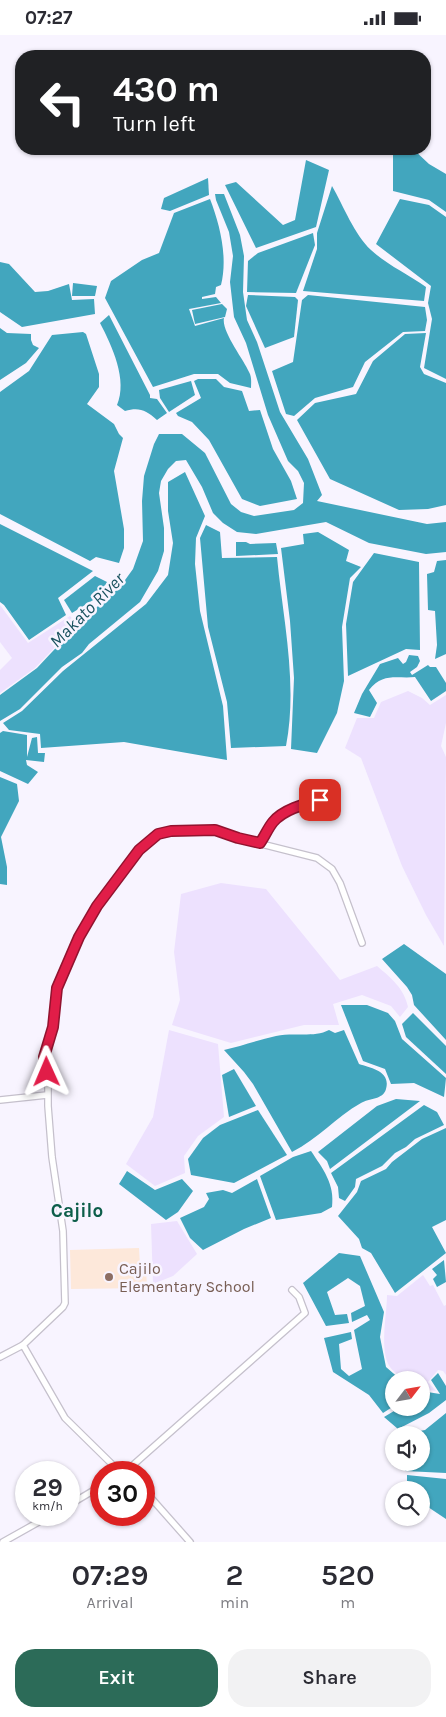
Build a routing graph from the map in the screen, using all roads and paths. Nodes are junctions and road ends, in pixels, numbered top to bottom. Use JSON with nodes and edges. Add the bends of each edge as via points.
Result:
{"nodes":[{"id":1,"x":320,"y":800,"type":"dead end"},
{"id":2,"x":260,"y":843,"type":"junction"},
{"id":3,"x":362,"y":943,"type":"dead end"},
{"id":4,"x":47,"y":1095,"type":"junction"},
{"id":5,"x":0,"y":1100,"type":"edge"},
{"id":6,"x":292,"y":1290,"type":"dead end"},
{"id":7,"x":23,"y":1345,"type":"junction"},
{"id":8,"x":0,"y":1357,"type":"edge"},
{"id":9,"x":110,"y":1461,"type":"edge"},
{"id":10,"x":137,"y":1461,"type":"edge"},
{"id":11,"x":155,"y":1502,"type":"edge"},
{"id":12,"x":31,"y":1526,"type":"edge"},
{"id":13,"x":3,"y":1542,"type":"edge"},
{"id":14,"x":190,"y":1542,"type":"edge"}],
"edges":[{"from":1,"to":2,"type":"street","via":[[282,815],[274,821]]},
{"from":2,"to":3,"type":"street","via":[[317,858],[332,869]]},
{"from":2,"to":4,"type":"street","via":[[215,830],[171,831],[158,834],[139,850],[97,906],[79,937],[57,988],[53,1027],[44,1057]]},
{"from":4,"to":5,"type":"street"},
{"from":4,"to":7,"type":"street","via":[[63,1231],[65,1303]]},
{"from":6,"to":10,"type":"street","via":[[299,1297],[305,1313]]},
{"from":7,"to":8,"type":"street"},
{"from":7,"to":9,"type":"street","via":[[65,1418]]},
{"from":11,"to":14,"type":"street"},
{"from":12,"to":13,"type":"street"}]}
